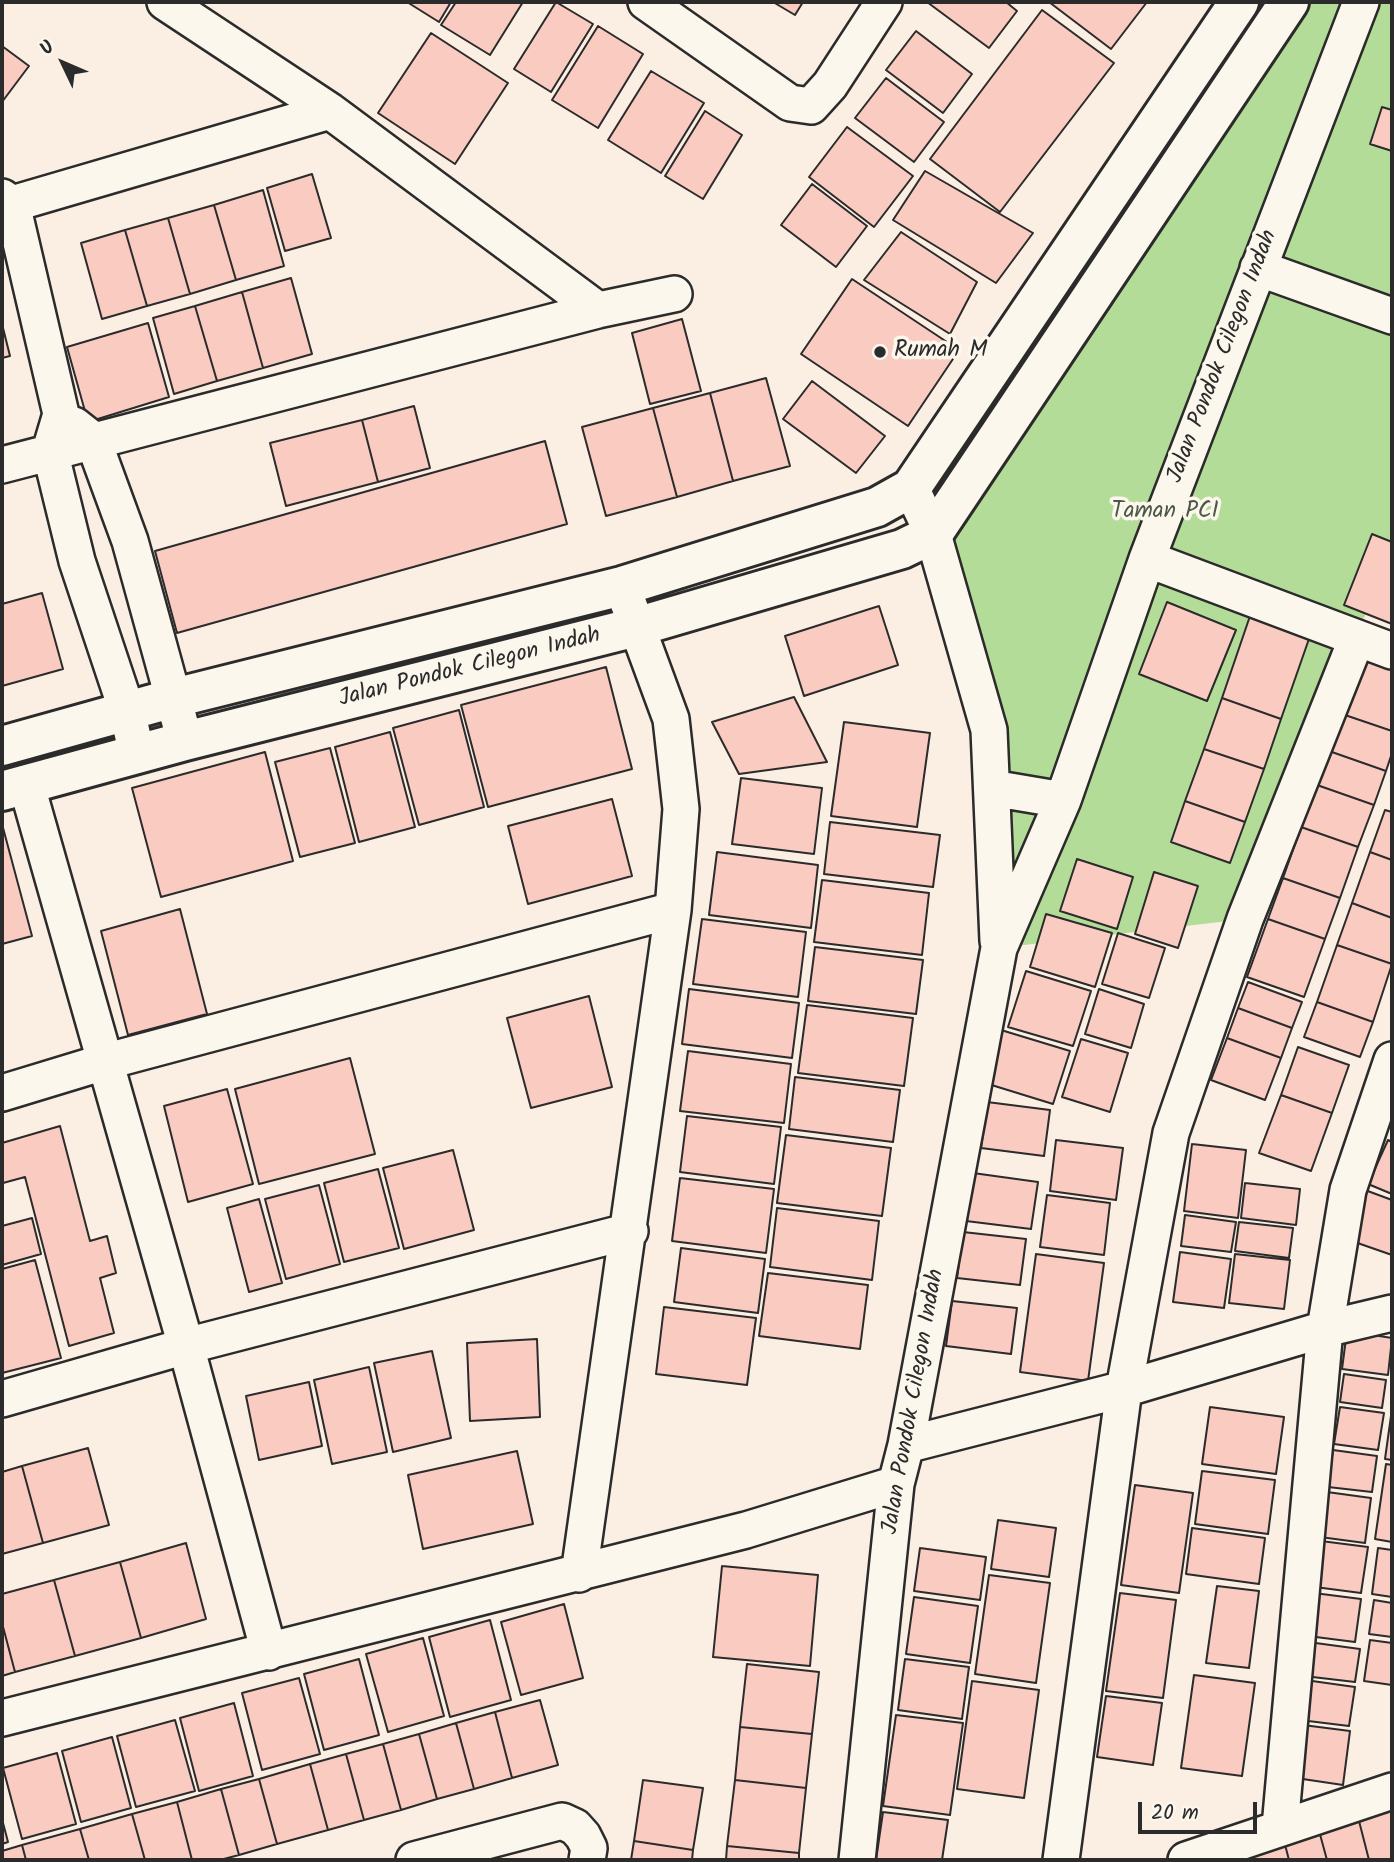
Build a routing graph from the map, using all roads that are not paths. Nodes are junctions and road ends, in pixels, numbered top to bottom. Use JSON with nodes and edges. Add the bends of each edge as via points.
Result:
{"nodes":[{"id":1,"x":165,"y":2,"type":"edge"},
{"id":2,"x":646,"y":2,"type":"edge"},
{"id":3,"x":884,"y":2,"type":"edge"},
{"id":4,"x":1239,"y":2,"type":"edge"},
{"id":5,"x":1289,"y":2,"type":"edge"},
{"id":6,"x":1361,"y":2,"type":"edge"},
{"id":7,"x":330,"y":111,"type":"junction"},
{"id":8,"x":5,"y":203,"type":"edge"},
{"id":9,"x":1258,"y":268,"type":"junction"},
{"id":10,"x":674,"y":294,"type":"dead end"},
{"id":11,"x":598,"y":310,"type":"junction"},
{"id":12,"x":1392,"y":316,"type":"edge"},
{"id":13,"x":61,"y":414,"type":"junction"},
{"id":14,"x":93,"y":440,"type":"junction"},
{"id":15,"x":50,"y":452,"type":"junction"},
{"id":16,"x":2,"y":465,"type":"edge"},
{"id":17,"x":911,"y":488,"type":"junction"},
{"id":18,"x":933,"y":534,"type":"junction"},
{"id":19,"x":1147,"y":559,"type":"junction"},
{"id":20,"x":622,"y":586,"type":"junction"},
{"id":21,"x":636,"y":627,"type":"junction"},
{"id":22,"x":1357,"y":638,"type":"junction"},
{"id":23,"x":1392,"y":651,"type":"edge"},
{"id":24,"x":174,"y":698,"type":"junction"},
{"id":25,"x":127,"y":711,"type":"junction"},
{"id":26,"x":186,"y":741,"type":"junction"},
{"id":27,"x":2,"y":746,"type":"edge"},
{"id":28,"x":137,"y":754,"type":"junction"},
{"id":29,"x":14,"y":787,"type":"edge"},
{"id":30,"x":992,"y":788,"type":"junction"},
{"id":31,"x":1063,"y":800,"type":"junction"},
{"id":32,"x":673,"y":910,"type":"junction"},
{"id":33,"x":999,"y":948,"type":"junction"},
{"id":34,"x":1392,"y":1060,"type":"edge"},
{"id":35,"x":104,"y":1062,"type":"junction"},
{"id":36,"x":2,"y":1093,"type":"edge"},
{"id":37,"x":630,"y":1231,"type":"junction"},
{"id":38,"x":1392,"y":1312,"type":"edge"},
{"id":39,"x":1325,"y":1329,"type":"junction"},
{"id":40,"x":186,"y":1346,"type":"junction"},
{"id":41,"x":1124,"y":1389,"type":"junction"},
{"id":42,"x":2,"y":1399,"type":"edge"},
{"id":43,"x":906,"y":1445,"type":"junction"},
{"id":44,"x":896,"y":1484,"type":"junction"},
{"id":45,"x":579,"y":1574,"type":"junction"},
{"id":46,"x":269,"y":1652,"type":"junction"},
{"id":47,"x":2,"y":1718,"type":"edge"},
{"id":48,"x":1392,"y":1791,"type":"edge"},
{"id":49,"x":1280,"y":1827,"type":"junction"},
{"id":50,"x":1234,"y":1852,"type":"edge"},
{"id":51,"x":414,"y":1860,"type":"edge"},
{"id":52,"x":587,"y":1860,"type":"edge"},
{"id":53,"x":857,"y":1860,"type":"edge"},
{"id":54,"x":1061,"y":1860,"type":"edge"},
{"id":55,"x":1186,"y":1860,"type":"edge"}],
"edges":[{"from":1,"to":7,"type":"street"},
{"from":2,"to":3,"type":"street","via":[[790,103],[811,106]]},
{"from":4,"to":17,"type":"street","name":"Jalan Pondok Cilegon Indah"},
{"from":5,"to":18,"type":"street","name":"Jalan Pondok Cilegon Indah"},
{"from":6,"to":9,"type":"street","name":"Jalan Pondok Cilegon Indah"},
{"from":7,"to":8,"type":"street"},
{"from":7,"to":11,"type":"street"},
{"from":8,"to":13,"type":"street"},
{"from":9,"to":12,"type":"street"},
{"from":9,"to":19,"type":"street","name":"Jalan Pondok Cilegon Indah"},
{"from":10,"to":11,"type":"street"},
{"from":11,"to":14,"type":"street"},
{"from":13,"to":14,"type":"street"},
{"from":13,"to":15,"type":"street"},
{"from":14,"to":15,"type":"street"},
{"from":14,"to":24,"type":"street","via":[[130,541]]},
{"from":15,"to":16,"type":"street"},
{"from":15,"to":25,"type":"street","via":[[77,561]]},
{"from":17,"to":18,"type":"street","name":"Jalan Pondok Cilegon Indah"},
{"from":17,"to":20,"type":"street","name":"Jalan Pondok Cilegon Indah","via":[[877,507]]},
{"from":18,"to":21,"type":"street","name":"Jalan Pondok Cilegon Indah","via":[[902,550]]},
{"from":18,"to":30,"type":"street","name":"Jalan Pondok Cilegon Indah","via":[[989,730]]},
{"from":19,"to":22,"type":"street"},
{"from":19,"to":31,"type":"street","name":"Jalan Pondok Cilegon Indah"},
{"from":20,"to":21,"type":"street"},
{"from":20,"to":24,"type":"street","name":"Jalan Pondok Cilegon Indah"},
{"from":21,"to":26,"type":"street","name":"Jalan Pondok Cilegon Indah"},
{"from":21,"to":32,"type":"street","via":[[671,719],[681,809]]},
{"from":22,"to":23,"type":"street"},
{"from":22,"to":41,"type":"street","via":[[1245,919],[1171,1133]]},
{"from":24,"to":25,"type":"street","name":"Jalan Pondok Cilegon Indah"},
{"from":24,"to":26,"type":"street"},
{"from":25,"to":27,"type":"street","name":"Jalan Pondok Cilegon Indah"},
{"from":25,"to":28,"type":"street"},
{"from":26,"to":28,"type":"street","name":"Jalan Pondok Cilegon Indah"},
{"from":28,"to":29,"type":"street","name":"Jalan Pondok Cilegon Indah"},
{"from":29,"to":35,"type":"street"},
{"from":30,"to":31,"type":"street"},
{"from":30,"to":33,"type":"street","name":"Jalan Pondok Cilegon Indah"},
{"from":31,"to":33,"type":"street","name":"Jalan Pondok Cilegon Indah"},
{"from":32,"to":35,"type":"street"},
{"from":32,"to":37,"type":"street"},
{"from":33,"to":43,"type":"street","name":"Jalan Pondok Cilegon Indah"},
{"from":34,"to":39,"type":"street","via":[[1348,1190]]},
{"from":35,"to":36,"type":"street"},
{"from":35,"to":40,"type":"street"},
{"from":37,"to":40,"type":"street"},
{"from":37,"to":45,"type":"street"},
{"from":38,"to":39,"type":"street"},
{"from":39,"to":41,"type":"street"},
{"from":39,"to":49,"type":"street"},
{"from":40,"to":42,"type":"street"},
{"from":40,"to":46,"type":"street"},
{"from":41,"to":43,"type":"street"},
{"from":41,"to":54,"type":"street"},
{"from":43,"to":44,"type":"street","name":"Jalan Pondok Cilegon Indah"},
{"from":44,"to":45,"type":"street","via":[[746,1531]]},
{"from":44,"to":53,"type":"street","name":"Jalan Pondok Cilegon Indah"},
{"from":45,"to":46,"type":"street"},
{"from":46,"to":47,"type":"street"},
{"from":48,"to":49,"type":"street"},
{"from":49,"to":50,"type":"street"},
{"from":50,"to":55,"type":"street"},
{"from":51,"to":52,"type":"street","via":[[562,1821],[583,1836],[589,1848]]}]}
